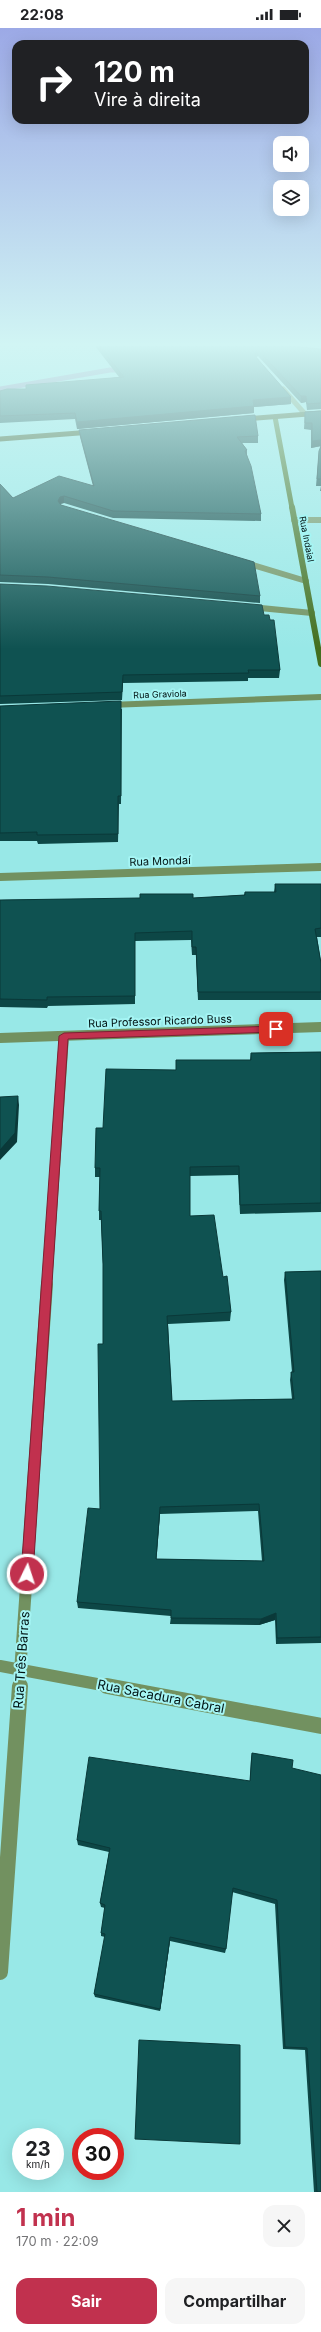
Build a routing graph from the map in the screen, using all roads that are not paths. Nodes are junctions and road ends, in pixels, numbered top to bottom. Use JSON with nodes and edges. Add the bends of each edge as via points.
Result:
{"nodes":[{"id":1,"x":281,"y":447,"type":"edge"},
{"id":2,"x":294,"y":520,"type":"junction"},
{"id":3,"x":321,"y":520,"type":"edge"},
{"id":4,"x":237,"y":560,"type":"edge"},
{"id":5,"x":306,"y":581,"type":"junction"},
{"id":6,"x":242,"y":606,"type":"edge"},
{"id":7,"x":312,"y":613,"type":"junction"},
{"id":8,"x":320,"y":649,"type":"edge"},
{"id":9,"x":321,"y":664,"type":"edge"},
{"id":10,"x":321,"y":697,"type":"edge"},
{"id":11,"x":102,"y":705,"type":"edge"},
{"id":12,"x":321,"y":867,"type":"edge"},
{"id":13,"x":0,"y":877,"type":"edge"},
{"id":14,"x":321,"y":1027,"type":"edge"},
{"id":15,"x":64,"y":1036,"type":"junction"},
{"id":16,"x":0,"y":1038,"type":"edge"},
{"id":17,"x":0,"y":1666,"type":"edge"},
{"id":18,"x":20,"y":1670,"type":"junction"},
{"id":19,"x":321,"y":1726,"type":"edge"},
{"id":20,"x":0,"y":1972,"type":"edge"}],
"edges":[{"from":1,"to":2,"type":"street","name":"Rua Indaial"},
{"from":2,"to":3,"type":"street"},
{"from":2,"to":5,"type":"street","name":"Rua Indaial"},
{"from":4,"to":5,"type":"street"},
{"from":5,"to":7,"type":"street","name":"Rua Indaial"},
{"from":6,"to":7,"type":"street"},
{"from":7,"to":8,"type":"street","name":"Rua Indaial"},
{"from":8,"to":9,"type":"street","name":"Rua Indaial"},
{"from":10,"to":11,"type":"street","name":"Rua Graviola"},
{"from":12,"to":13,"type":"street","name":"Rua Mondaí"},
{"from":14,"to":15,"type":"street","name":"Rua Professor Ricardo Buss"},
{"from":15,"to":16,"type":"street","name":"Rua Professor Ricardo Buss"},
{"from":15,"to":18,"type":"street","name":"Rua Três Barras"},
{"from":17,"to":18,"type":"street","name":"Rua Sacadura Cabral"},
{"from":18,"to":19,"type":"street","name":"Rua Sacadura Cabral"},
{"from":18,"to":20,"type":"street","name":"Rua Três Barras"}]}
